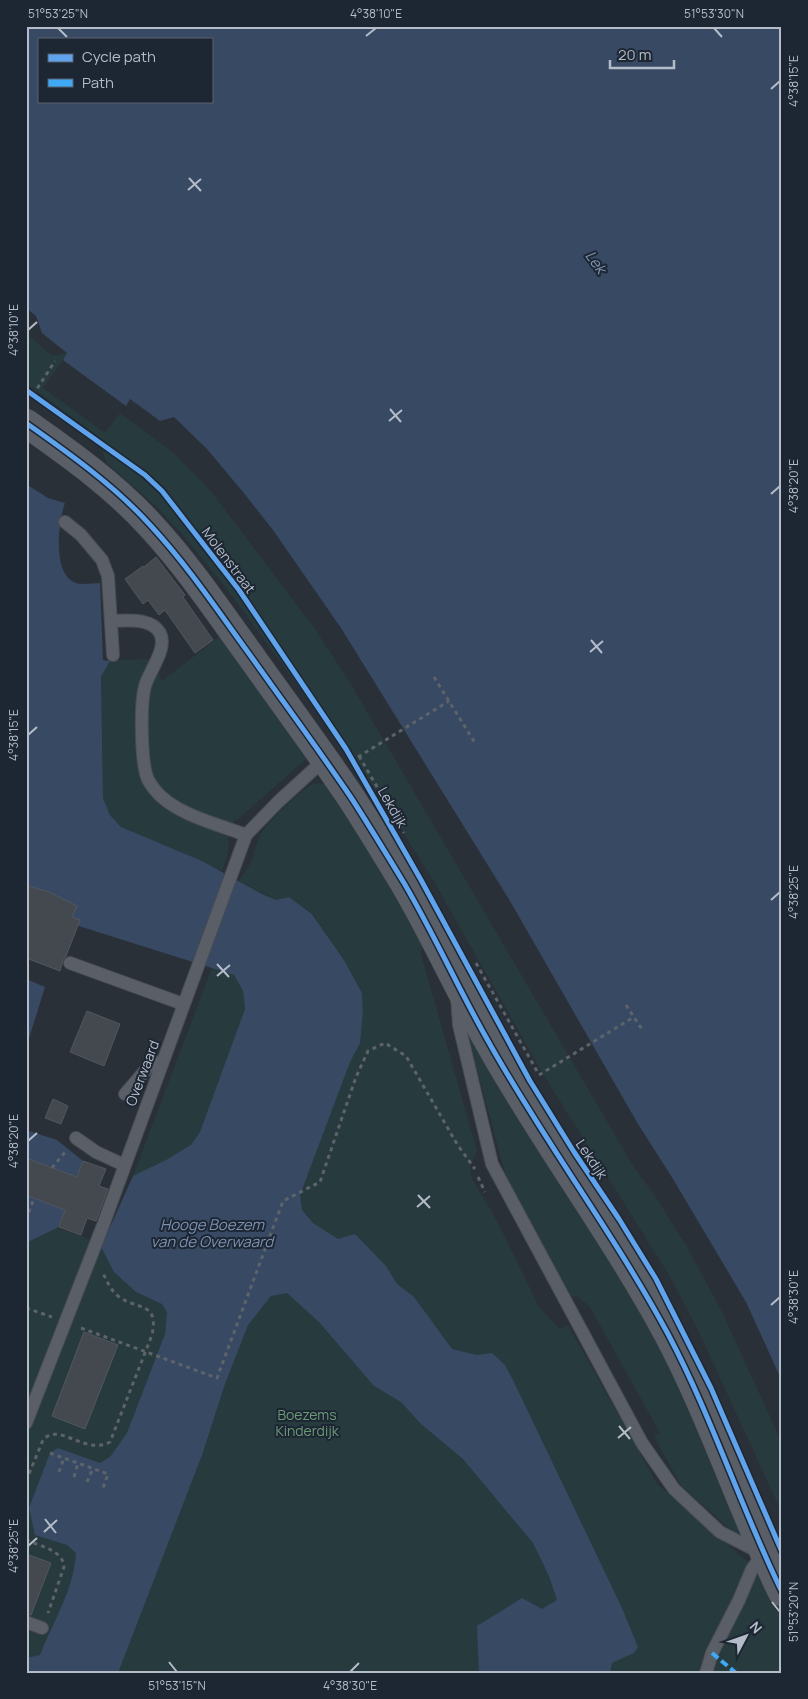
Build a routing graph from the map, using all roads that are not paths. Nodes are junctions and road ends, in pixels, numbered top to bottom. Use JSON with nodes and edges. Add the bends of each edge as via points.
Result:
{"nodes":[{"id":1,"x":26,"y":423,"type":"edge"},
{"id":2,"x":65,"y":522,"type":"dead end"},
{"id":3,"x":111,"y":621,"type":"junction"},
{"id":4,"x":113,"y":655,"type":"dead end"},
{"id":5,"x":325,"y":759,"type":"junction"},
{"id":6,"x":246,"y":834,"type":"junction"},
{"id":7,"x":70,"y":963,"type":"dead end"},
{"id":8,"x":456,"y":982,"type":"junction"},
{"id":9,"x":183,"y":1004,"type":"junction"},
{"id":10,"x":163,"y":1061,"type":"junction"},
{"id":11,"x":125,"y":1094,"type":"dead end"},
{"id":12,"x":72,"y":1142,"type":"road end"},
{"id":13,"x":122,"y":1170,"type":"junction"},
{"id":14,"x":26,"y":1423,"type":"edge"},
{"id":15,"x":763,"y":1554,"type":"junction"},
{"id":16,"x":782,"y":1592,"type":"edge"},
{"id":17,"x":26,"y":1622,"type":"edge"},
{"id":18,"x":42,"y":1628,"type":"road end"},
{"id":19,"x":706,"y":1673,"type":"edge"}],
"edges":[{"from":1,"to":5,"type":"street","via":[[117,492],[150,524],[220,613]]},
{"from":2,"to":3,"type":"lane","via":[[82,535],[102,560],[108,576]]},
{"from":3,"to":4,"type":"lane"},
{"from":3,"to":6,"type":"lane","via":[[140,621],[153,625],[162,640],[143,698],[143,757],[147,778],[168,803]]},
{"from":5,"to":6,"type":"lane","name":"Overwaard"},
{"from":5,"to":8,"type":"street","name":"Lekdijk","via":[[404,884]]},
{"from":6,"to":9,"type":"lane","name":"Overwaard"},
{"from":7,"to":9,"type":"lane"},
{"from":8,"to":15,"type":"street","name":"Lekdijk","via":[[524,1104],[623,1257],[669,1336],[706,1413]]},
{"from":8,"to":15,"type":"lane","via":[[459,1025],[492,1164],[642,1443],[674,1489],[720,1532]]},
{"from":9,"to":10,"type":"lane","name":"Overwaard"},
{"from":10,"to":11,"type":"lane","via":[[150,1064]]},
{"from":10,"to":13,"type":"lane","name":"Overwaard"},
{"from":12,"to":13,"type":"lane","via":[[96,1152]]},
{"from":13,"to":14,"type":"lane","name":"Overwaard"},
{"from":15,"to":16,"type":"street","name":"Lekdijk"},
{"from":15,"to":19,"type":"lane","via":[[752,1569],[712,1653]]},
{"from":17,"to":18,"type":"lane"}]}
